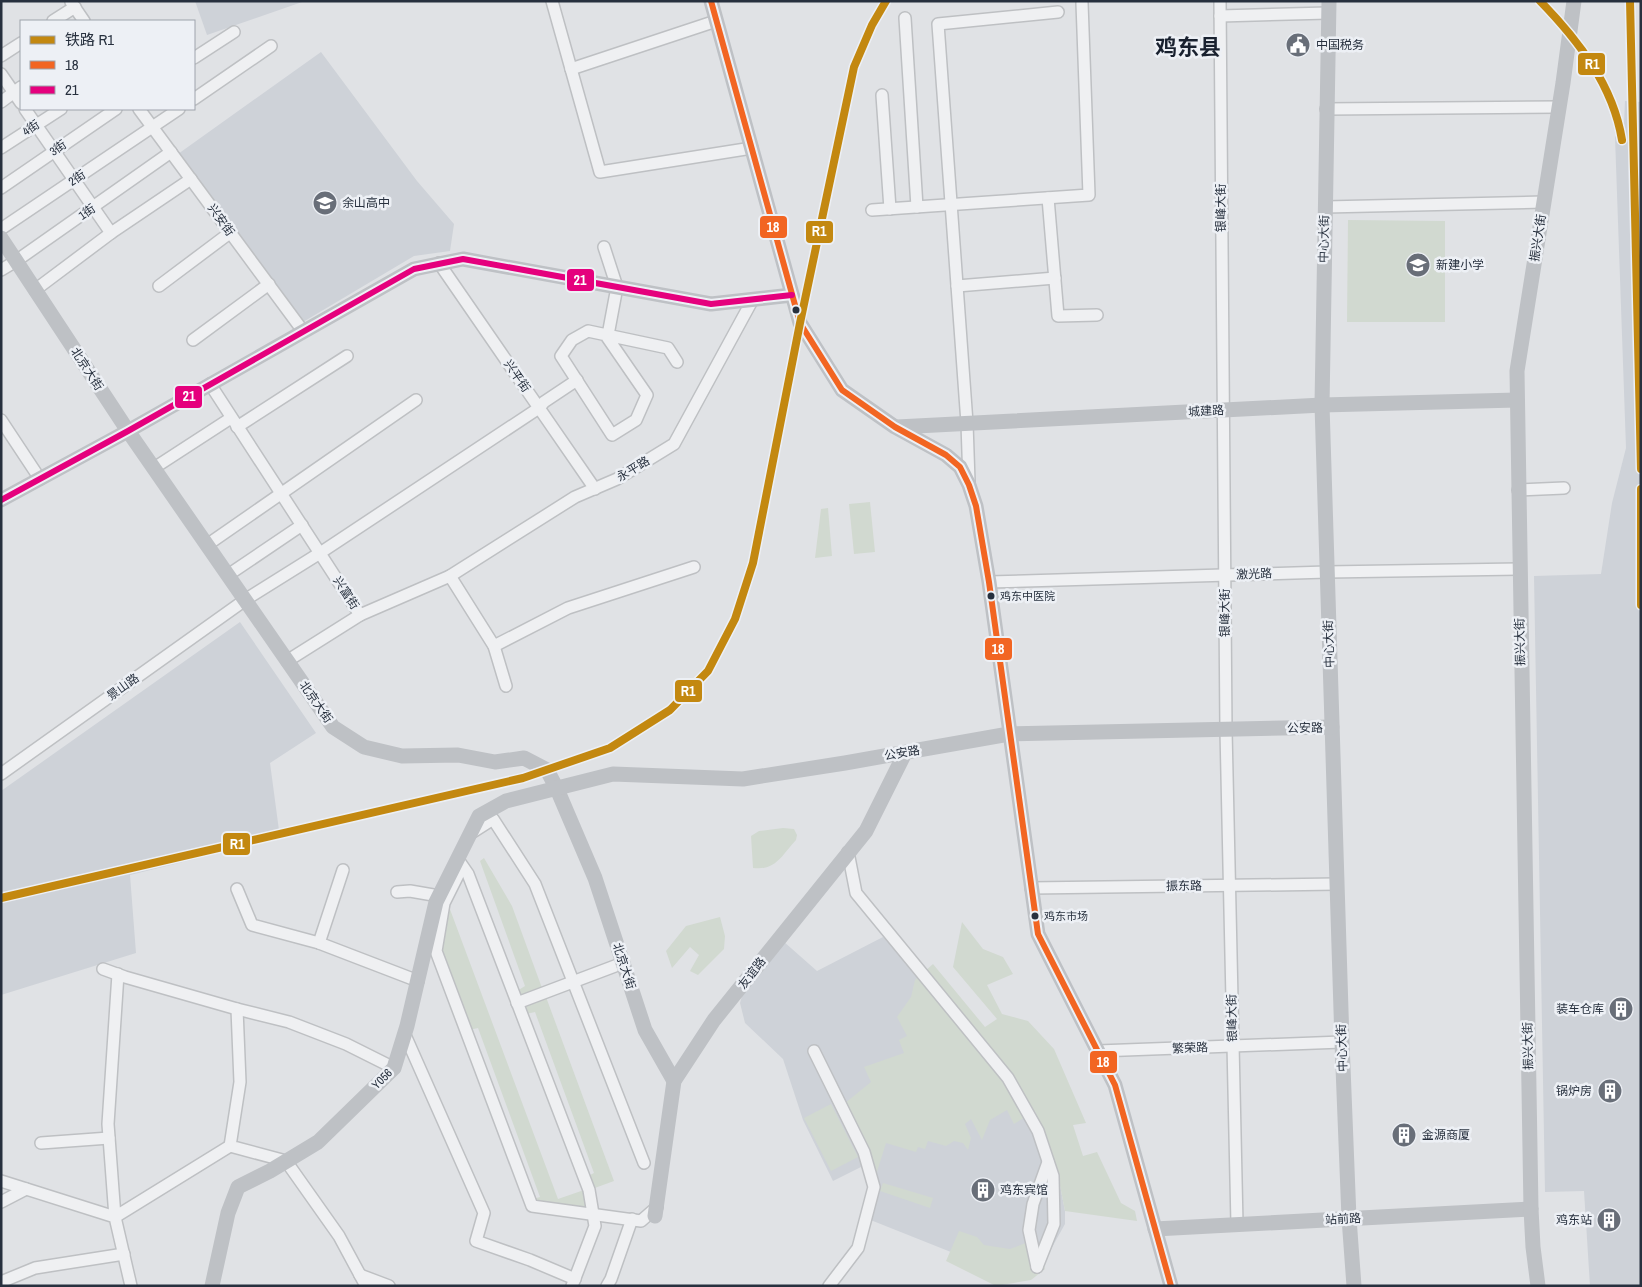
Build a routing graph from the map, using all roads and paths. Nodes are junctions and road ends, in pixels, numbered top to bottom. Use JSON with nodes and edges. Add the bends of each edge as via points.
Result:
{"nodes":[{"id":1,"x":552,"y":1,"type":"edge"},
{"id":2,"x":711,"y":1,"type":"edge"},
{"id":3,"x":1220,"y":1,"type":"edge"},
{"id":4,"x":1574,"y":1,"type":"edge"},
{"id":5,"x":1082,"y":3,"type":"dead end"},
{"id":6,"x":73,"y":4,"type":"edge"},
{"id":7,"x":1329,"y":7,"type":"edge"},
{"id":8,"x":1058,"y":12,"type":"dead end"},
{"id":9,"x":1220,"y":16,"type":"junction"},
{"id":10,"x":905,"y":18,"type":"dead end"},
{"id":11,"x":54,"y":20,"type":"edge"},
{"id":12,"x":83,"y":20,"type":"edge"},
{"id":13,"x":716,"y":21,"type":"junction"},
{"id":14,"x":234,"y":32,"type":"dead end"},
{"id":15,"x":20,"y":43,"type":"edge"},
{"id":16,"x":271,"y":46,"type":"dead end"},
{"id":17,"x":1,"y":56,"type":"edge"},
{"id":18,"x":195,"y":57,"type":"edge"},
{"id":19,"x":571,"y":69,"type":"junction"},
{"id":20,"x":1,"y":74,"type":"edge"},
{"id":21,"x":18,"y":90,"type":"edge"},
{"id":22,"x":882,"y":94,"type":"dead end"},
{"id":23,"x":195,"y":98,"type":"edge"},
{"id":24,"x":1,"y":102,"type":"edge"},
{"id":25,"x":1559,"y":107,"type":"junction"},
{"id":26,"x":1326,"y":109,"type":"junction"},
{"id":27,"x":26,"y":110,"type":"edge"},
{"id":28,"x":59,"y":110,"type":"edge"},
{"id":29,"x":115,"y":110,"type":"edge"},
{"id":30,"x":140,"y":110,"type":"edge"},
{"id":31,"x":178,"y":110,"type":"edge"},
{"id":32,"x":36,"y":125,"type":"junction"},
{"id":33,"x":153,"y":127,"type":"junction"},
{"id":34,"x":1,"y":148,"type":"edge"},
{"id":35,"x":752,"y":148,"type":"junction"},
{"id":36,"x":54,"y":151,"type":"junction"},
{"id":37,"x":172,"y":152,"type":"junction"},
{"id":38,"x":191,"y":179,"type":"junction"},
{"id":39,"x":74,"y":180,"type":"junction"},
{"id":40,"x":1,"y":188,"type":"edge"},
{"id":41,"x":1048,"y":198,"type":"junction"},
{"id":42,"x":1544,"y":202,"type":"junction"},
{"id":43,"x":951,"y":205,"type":"junction"},
{"id":44,"x":93,"y":207,"type":"junction"},
{"id":45,"x":917,"y":207,"type":"junction"},
{"id":46,"x":1325,"y":207,"type":"junction"},
{"id":47,"x":890,"y":209,"type":"junction"},
{"id":48,"x":872,"y":210,"type":"dead end"},
{"id":49,"x":1,"y":229,"type":"edge"},
{"id":50,"x":230,"y":232,"type":"junction"},
{"id":51,"x":111,"y":233,"type":"junction"},
{"id":52,"x":1,"y":238,"type":"edge"},
{"id":53,"x":604,"y":247,"type":"dead end"},
{"id":54,"x":16,"y":261,"type":"junction"},
{"id":55,"x":440,"y":263,"type":"junction"},
{"id":56,"x":1,"y":270,"type":"edge"},
{"id":57,"x":1055,"y":278,"type":"junction"},
{"id":58,"x":269,"y":284,"type":"junction"},
{"id":59,"x":159,"y":286,"type":"dead end"},
{"id":60,"x":956,"y":286,"type":"junction"},
{"id":61,"x":617,"y":287,"type":"junction"},
{"id":62,"x":35,"y":290,"type":"junction"},
{"id":63,"x":792,"y":295,"type":"junction"},
{"id":64,"x":753,"y":299,"type":"junction"},
{"id":65,"x":1097,"y":315,"type":"dead end"},
{"id":66,"x":303,"y":331,"type":"junction"},
{"id":67,"x":608,"y":335,"type":"junction"},
{"id":68,"x":192,"y":340,"type":"dead end"},
{"id":69,"x":347,"y":356,"type":"dead end"},
{"id":70,"x":677,"y":362,"type":"dead end"},
{"id":71,"x":577,"y":380,"type":"junction"},
{"id":72,"x":210,"y":384,"type":"junction"},
{"id":73,"x":416,"y":400,"type":"dead end"},
{"id":74,"x":1517,"y":400,"type":"junction"},
{"id":75,"x":1322,"y":405,"type":"junction"},
{"id":76,"x":539,"y":408,"type":"junction"},
{"id":77,"x":1223,"y":410,"type":"junction"},
{"id":78,"x":1,"y":420,"type":"edge"},
{"id":79,"x":234,"y":423,"type":"junction"},
{"id":80,"x":967,"y":423,"type":"junction"},
{"id":81,"x":895,"y":427,"type":"junction"},
{"id":82,"x":128,"y":431,"type":"junction"},
{"id":83,"x":154,"y":468,"type":"junction"},
{"id":84,"x":40,"y":479,"type":"junction"},
{"id":85,"x":969,"y":485,"type":"junction"},
{"id":86,"x":1564,"y":488,"type":"dead end"},
{"id":87,"x":595,"y":489,"type":"junction"},
{"id":88,"x":1518,"y":490,"type":"junction"},
{"id":89,"x":281,"y":494,"type":"junction"},
{"id":90,"x":1,"y":500,"type":"edge"},
{"id":91,"x":302,"y":525,"type":"junction"},
{"id":92,"x":207,"y":545,"type":"junction"},
{"id":93,"x":320,"y":553,"type":"junction"},
{"id":94,"x":694,"y":567,"type":"dead end"},
{"id":95,"x":1519,"y":569,"type":"junction"},
{"id":96,"x":1327,"y":572,"type":"junction"},
{"id":97,"x":228,"y":575,"type":"junction"},
{"id":98,"x":1224,"y":575,"type":"junction"},
{"id":99,"x":450,"y":576,"type":"junction"},
{"id":100,"x":989,"y":582,"type":"junction"},
{"id":101,"x":245,"y":600,"type":"junction"},
{"id":102,"x":360,"y":615,"type":"junction"},
{"id":103,"x":494,"y":646,"type":"junction"},
{"id":104,"x":287,"y":661,"type":"junction"},
{"id":105,"x":506,"y":686,"type":"dead end"},
{"id":106,"x":1332,"y":727,"type":"junction"},
{"id":107,"x":1226,"y":730,"type":"junction"},
{"id":108,"x":1009,"y":734,"type":"junction"},
{"id":109,"x":905,"y":753,"type":"junction"},
{"id":110,"x":4,"y":768,"type":"edge"},
{"id":111,"x":557,"y":789,"type":"junction"},
{"id":112,"x":479,"y":816,"type":"joint"},
{"id":113,"x":471,"y":833,"type":"junction"},
{"id":114,"x":848,"y":852,"type":"junction"},
{"id":115,"x":460,"y":863,"type":"junction"},
{"id":116,"x":343,"y":870,"type":"dead end"},
{"id":117,"x":1337,"y":884,"type":"junction"},
{"id":118,"x":1229,"y":885,"type":"junction"},
{"id":119,"x":1031,"y":888,"type":"junction"},
{"id":120,"x":237,"y":889,"type":"dead end"},
{"id":121,"x":397,"y":892,"type":"dead end"},
{"id":122,"x":439,"y":896,"type":"junction"},
{"id":123,"x":319,"y":943,"type":"junction"},
{"id":124,"x":623,"y":962,"type":"junction"},
{"id":125,"x":103,"y":969,"type":"dead end"},
{"id":126,"x":118,"y":974,"type":"junction"},
{"id":127,"x":418,"y":981,"type":"junction"},
{"id":128,"x":573,"y":982,"type":"junction"},
{"id":129,"x":517,"y":1002,"type":"junction"},
{"id":130,"x":237,"y":1009,"type":"junction"},
{"id":131,"x":404,"y":1035,"type":"junction"},
{"id":132,"x":1342,"y":1042,"type":"junction"},
{"id":133,"x":1233,"y":1046,"type":"junction"},
{"id":134,"x":1098,"y":1051,"type":"junction"},
{"id":135,"x":814,"y":1052,"type":"dead end"},
{"id":136,"x":394,"y":1068,"type":"junction"},
{"id":137,"x":674,"y":1081,"type":"junction"},
{"id":138,"x":109,"y":1138,"type":"junction"},
{"id":139,"x":41,"y":1143,"type":"dead end"},
{"id":140,"x":230,"y":1146,"type":"junction"},
{"id":141,"x":286,"y":1161,"type":"junction"},
{"id":142,"x":1048,"y":1162,"type":"junction"},
{"id":143,"x":644,"y":1163,"type":"dead end"},
{"id":144,"x":1,"y":1181,"type":"edge"},
{"id":145,"x":26,"y":1189,"type":"junction"},
{"id":146,"x":1,"y":1202,"type":"edge"},
{"id":147,"x":1531,"y":1209,"type":"junction"},
{"id":148,"x":656,"y":1211,"type":"joint"},
{"id":149,"x":594,"y":1214,"type":"junction"},
{"id":150,"x":115,"y":1217,"type":"junction"},
{"id":151,"x":1349,"y":1218,"type":"junction"},
{"id":152,"x":632,"y":1219,"type":"junction"},
{"id":153,"x":1237,"y":1224,"type":"junction"},
{"id":154,"x":1155,"y":1229,"type":"junction"},
{"id":155,"x":124,"y":1254,"type":"junction"},
{"id":156,"x":360,"y":1275,"type":"junction"},
{"id":157,"x":1,"y":1282,"type":"edge"},
{"id":158,"x":573,"y":1282,"type":"edge"},
{"id":159,"x":131,"y":1286,"type":"edge"},
{"id":160,"x":212,"y":1286,"type":"edge"},
{"id":161,"x":366,"y":1286,"type":"edge"},
{"id":162,"x":390,"y":1286,"type":"edge"},
{"id":163,"x":606,"y":1286,"type":"edge"},
{"id":164,"x":829,"y":1286,"type":"edge"},
{"id":165,"x":1171,"y":1286,"type":"edge"},
{"id":166,"x":1354,"y":1286,"type":"edge"},
{"id":167,"x":1538,"y":1286,"type":"edge"}],
"edges":[{"from":1,"to":19,"type":"street"},
{"from":2,"to":13,"type":"street"},
{"from":3,"to":9,"type":"street","name":"银峰大街"},
{"from":4,"to":25,"type":"street","name":"振兴大街"},
{"from":5,"to":41,"type":"street","via":[[1089,195]]},
{"from":6,"to":11,"type":"street"},
{"from":6,"to":12,"type":"street"},
{"from":7,"to":9,"type":"street"},
{"from":7,"to":26,"type":"street","name":"中心大街"},
{"from":8,"to":43,"type":"street","via":[[938,24]]},
{"from":9,"to":77,"type":"street","name":"银峰大街"},
{"from":10,"to":45,"type":"street"},
{"from":13,"to":19,"type":"street"},
{"from":13,"to":35,"type":"street"},
{"from":14,"to":18,"type":"street"},
{"from":15,"to":17,"type":"street"},
{"from":16,"to":23,"type":"street"},
{"from":19,"to":35,"type":"street","via":[[600,172]]},
{"from":20,"to":21,"type":"street"},
{"from":21,"to":24,"type":"street"},
{"from":22,"to":47,"type":"street"},
{"from":25,"to":26,"type":"street"},
{"from":25,"to":42,"type":"street","name":"振兴大街"},
{"from":26,"to":46,"type":"street","name":"中心大街"},
{"from":27,"to":32,"type":"street"},
{"from":28,"to":32,"type":"street","name":"4街"},
{"from":29,"to":36,"type":"street","name":"3街"},
{"from":30,"to":33,"type":"street","name":"兴安街"},
{"from":31,"to":33,"type":"street","name":"2街"},
{"from":32,"to":34,"type":"street","name":"4街"},
{"from":32,"to":36,"type":"street"},
{"from":33,"to":37,"type":"street","name":"兴安街"},
{"from":33,"to":39,"type":"street","name":"2街"},
{"from":35,"to":63,"type":"street"},
{"from":36,"to":39,"type":"street"},
{"from":36,"to":40,"type":"street","name":"3街"},
{"from":37,"to":38,"type":"street","name":"兴安街"},
{"from":37,"to":44,"type":"street","name":"1街"},
{"from":38,"to":50,"type":"street","name":"兴安街"},
{"from":38,"to":51,"type":"street"},
{"from":39,"to":44,"type":"street"},
{"from":39,"to":49,"type":"street","name":"2街"},
{"from":41,"to":43,"type":"street"},
{"from":41,"to":57,"type":"street"},
{"from":42,"to":46,"type":"street"},
{"from":42,"to":74,"type":"street","name":"振兴大街","via":[[1517,371]]},
{"from":43,"to":45,"type":"street"},
{"from":43,"to":60,"type":"street"},
{"from":44,"to":51,"type":"street"},
{"from":44,"to":54,"type":"street","name":"1街"},
{"from":45,"to":47,"type":"street"},
{"from":46,"to":75,"type":"street","name":"中心大街"},
{"from":47,"to":48,"type":"street"},
{"from":50,"to":58,"type":"street","name":"兴安街"},
{"from":50,"to":59,"type":"street"},
{"from":51,"to":62,"type":"street"},
{"from":52,"to":54,"type":"street","name":"北京大街"},
{"from":53,"to":61,"type":"street"},
{"from":54,"to":56,"type":"street","name":"1街"},
{"from":54,"to":62,"type":"street","name":"北京大街"},
{"from":55,"to":61,"type":"street","via":[[463,259]]},
{"from":55,"to":66,"type":"street","via":[[414,268]]},
{"from":55,"to":76,"type":"street","name":"兴平街"},
{"from":57,"to":60,"type":"street"},
{"from":57,"to":65,"type":"street","via":[[1058,316]]},
{"from":58,"to":66,"type":"street","name":"兴安街"},
{"from":58,"to":68,"type":"street"},
{"from":60,"to":80,"type":"street"},
{"from":61,"to":64,"type":"street","via":[[711,304]]},
{"from":61,"to":67,"type":"street"},
{"from":62,"to":82,"type":"street","name":"北京大街"},
{"from":63,"to":64,"type":"street"},
{"from":63,"to":81,"type":"street","via":[[800,323],[842,390]]},
{"from":64,"to":87,"type":"street","name":"永平路","via":[[674,444]]},
{"from":66,"to":72,"type":"street"},
{"from":67,"to":70,"type":"street","via":[[668,348]]},
{"from":67,"to":71,"type":"street","via":[[588,331],[572,340],[561,356]]},
{"from":67,"to":71,"type":"street","via":[[647,395],[636,420],[612,435]]},
{"from":69,"to":79,"type":"street"},
{"from":71,"to":76,"type":"street","name":"景山路"},
{"from":72,"to":79,"type":"street","name":"兴富街"},
{"from":72,"to":82,"type":"street"},
{"from":73,"to":89,"type":"street"},
{"from":74,"to":75,"type":"street","name":"城建路"},
{"from":74,"to":88,"type":"street","name":"振兴大街"},
{"from":75,"to":77,"type":"street","name":"城建路"},
{"from":75,"to":96,"type":"street","name":"中心大街"},
{"from":76,"to":87,"type":"street","name":"兴平街"},
{"from":76,"to":93,"type":"street","name":"景山路"},
{"from":77,"to":80,"type":"street","name":"城建路"},
{"from":77,"to":98,"type":"street","name":"银峰大街"},
{"from":78,"to":84,"type":"street"},
{"from":79,"to":83,"type":"street"},
{"from":79,"to":89,"type":"street","name":"兴富街"},
{"from":80,"to":81,"type":"street","name":"城建路"},
{"from":80,"to":85,"type":"street"},
{"from":81,"to":85,"type":"street","via":[[946,455],[960,467]]},
{"from":82,"to":83,"type":"street","name":"北京大街"},
{"from":82,"to":84,"type":"street"},
{"from":83,"to":92,"type":"street","name":"北京大街"},
{"from":84,"to":90,"type":"street"},
{"from":85,"to":100,"type":"street","via":[[976,506]]},
{"from":86,"to":88,"type":"street"},
{"from":87,"to":99,"type":"street","name":"永平路","via":[[575,497]]},
{"from":88,"to":95,"type":"street","name":"振兴大街"},
{"from":89,"to":91,"type":"street","name":"兴富街"},
{"from":89,"to":92,"type":"street"},
{"from":91,"to":93,"type":"street","name":"兴富街"},
{"from":91,"to":97,"type":"street"},
{"from":92,"to":97,"type":"street","name":"北京大街"},
{"from":93,"to":101,"type":"street","name":"景山路"},
{"from":93,"to":102,"type":"street","name":"兴富街"},
{"from":94,"to":103,"type":"street","via":[[568,608]]},
{"from":95,"to":96,"type":"street","name":"激光路"},
{"from":95,"to":147,"type":"street","name":"振兴大街"},
{"from":96,"to":98,"type":"street","name":"激光路"},
{"from":96,"to":106,"type":"street","name":"中心大街"},
{"from":97,"to":101,"type":"street","name":"北京大街"},
{"from":98,"to":100,"type":"street","name":"激光路"},
{"from":98,"to":107,"type":"street","name":"银峰大街"},
{"from":99,"to":102,"type":"street","name":"兴富街"},
{"from":99,"to":103,"type":"street"},
{"from":100,"to":108,"type":"street"},
{"from":101,"to":104,"type":"street","name":"北京大街"},
{"from":101,"to":110,"type":"street","name":"景山路"},
{"from":102,"to":104,"type":"street"},
{"from":103,"to":105,"type":"street"},
{"from":104,"to":111,"type":"street","name":"北京大街","via":[[333,727],[364,747],[402,756],[458,756],[495,762],[524,758],[547,770]]},
{"from":106,"to":107,"type":"street","name":"公安路"},
{"from":106,"to":117,"type":"street","name":"中心大街"},
{"from":107,"to":108,"type":"street","name":"公安路"},
{"from":107,"to":118,"type":"street","name":"银峰大街"},
{"from":108,"to":109,"type":"street","name":"公安路"},
{"from":108,"to":119,"type":"street"},
{"from":109,"to":111,"type":"street","name":"公安路","via":[[743,779],[613,774]]},
{"from":109,"to":114,"type":"street","name":"友谊路","via":[[866,831]]},
{"from":111,"to":112,"type":"street","name":"公安路","via":[[506,801]]},
{"from":111,"to":124,"type":"street","name":"北京大街","via":[[595,878]]},
{"from":112,"to":113,"type":"street","name":"Y056","number":"Y056"},
{"from":113,"to":115,"type":"street","name":"Y056","number":"Y056"},
{"from":113,"to":128,"type":"street","via":[[493,819],[535,884]]},
{"from":114,"to":137,"type":"street","name":"友谊路","via":[[714,1020]]},
{"from":114,"to":142,"type":"street","via":[[856,893],[1008,1078],[1038,1131]]},
{"from":115,"to":122,"type":"street","name":"Y056","number":"Y056"},
{"from":115,"to":129,"type":"street","via":[[468,874]]},
{"from":115,"to":149,"type":"street","via":[[444,903],[436,952],[532,1206]]},
{"from":116,"to":123,"type":"street"},
{"from":117,"to":118,"type":"street","name":"振东路"},
{"from":117,"to":132,"type":"street","name":"中心大街"},
{"from":118,"to":119,"type":"street","name":"振东路"},
{"from":118,"to":133,"type":"street","name":"银峰大街"},
{"from":119,"to":134,"type":"street","via":[[1038,934]]},
{"from":120,"to":123,"type":"street","via":[[252,925]]},
{"from":121,"to":122,"type":"street"},
{"from":122,"to":127,"type":"street","name":"Y056","number":"Y056"},
{"from":123,"to":127,"type":"street"},
{"from":124,"to":128,"type":"street"},
{"from":124,"to":137,"type":"street","name":"北京大街","via":[[645,1030]]},
{"from":125,"to":126,"type":"street"},
{"from":126,"to":130,"type":"street"},
{"from":126,"to":138,"type":"street"},
{"from":127,"to":131,"type":"street","name":"Y056","number":"Y056"},
{"from":128,"to":129,"type":"street"},
{"from":128,"to":143,"type":"street"},
{"from":129,"to":149,"type":"street","via":[[589,1190]]},
{"from":130,"to":136,"type":"street","via":[[289,1022],[346,1044]]},
{"from":130,"to":140,"type":"street","via":[[240,1082]]},
{"from":131,"to":136,"type":"street","name":"Y056","number":"Y056"},
{"from":131,"to":158,"type":"street","via":[[484,1213],[476,1241],[530,1260]]},
{"from":132,"to":133,"type":"street","name":"繁荣路"},
{"from":132,"to":151,"type":"street","name":"中心大街"},
{"from":133,"to":134,"type":"street","name":"繁荣路"},
{"from":133,"to":153,"type":"street","name":"银峰大街"},
{"from":134,"to":154,"type":"street","via":[[1115,1084]]},
{"from":135,"to":164,"type":"street","via":[[864,1152],[874,1187],[858,1248]]},
{"from":136,"to":141,"type":"street","name":"Y056","number":"Y056","via":[[318,1142]]},
{"from":137,"to":148,"type":"street","name":"友谊路"},
{"from":138,"to":139,"type":"street"},
{"from":138,"to":150,"type":"street"},
{"from":140,"to":141,"type":"street"},
{"from":140,"to":150,"type":"street"},
{"from":141,"to":156,"type":"street","via":[[339,1236]]},
{"from":141,"to":160,"type":"street","name":"Y056","number":"Y056","via":[[238,1187],[228,1213]]},
{"from":142,"to":142,"type":"street","via":[[1053,1176],[1054,1224],[1037,1267],[1029,1230],[1033,1204]]},
{"from":144,"to":145,"type":"street"},
{"from":145,"to":146,"type":"street"},
{"from":145,"to":150,"type":"street"},
{"from":147,"to":151,"type":"street","name":"站前路"},
{"from":147,"to":167,"type":"street","name":"振兴大街"},
{"from":148,"to":152,"type":"street","via":[[641,1221]]},
{"from":149,"to":152,"type":"street"},
{"from":149,"to":158,"type":"street","via":[[595,1226]]},
{"from":150,"to":155,"type":"street"},
{"from":151,"to":153,"type":"street","name":"站前路"},
{"from":151,"to":166,"type":"street","name":"中心大街"},
{"from":152,"to":163,"type":"street"},
{"from":153,"to":154,"type":"street","name":"站前路"},
{"from":154,"to":165,"type":"street"},
{"from":155,"to":157,"type":"street","via":[[35,1268]]},
{"from":155,"to":159,"type":"street"},
{"from":156,"to":161,"type":"street"},
{"from":156,"to":162,"type":"street"}]}
